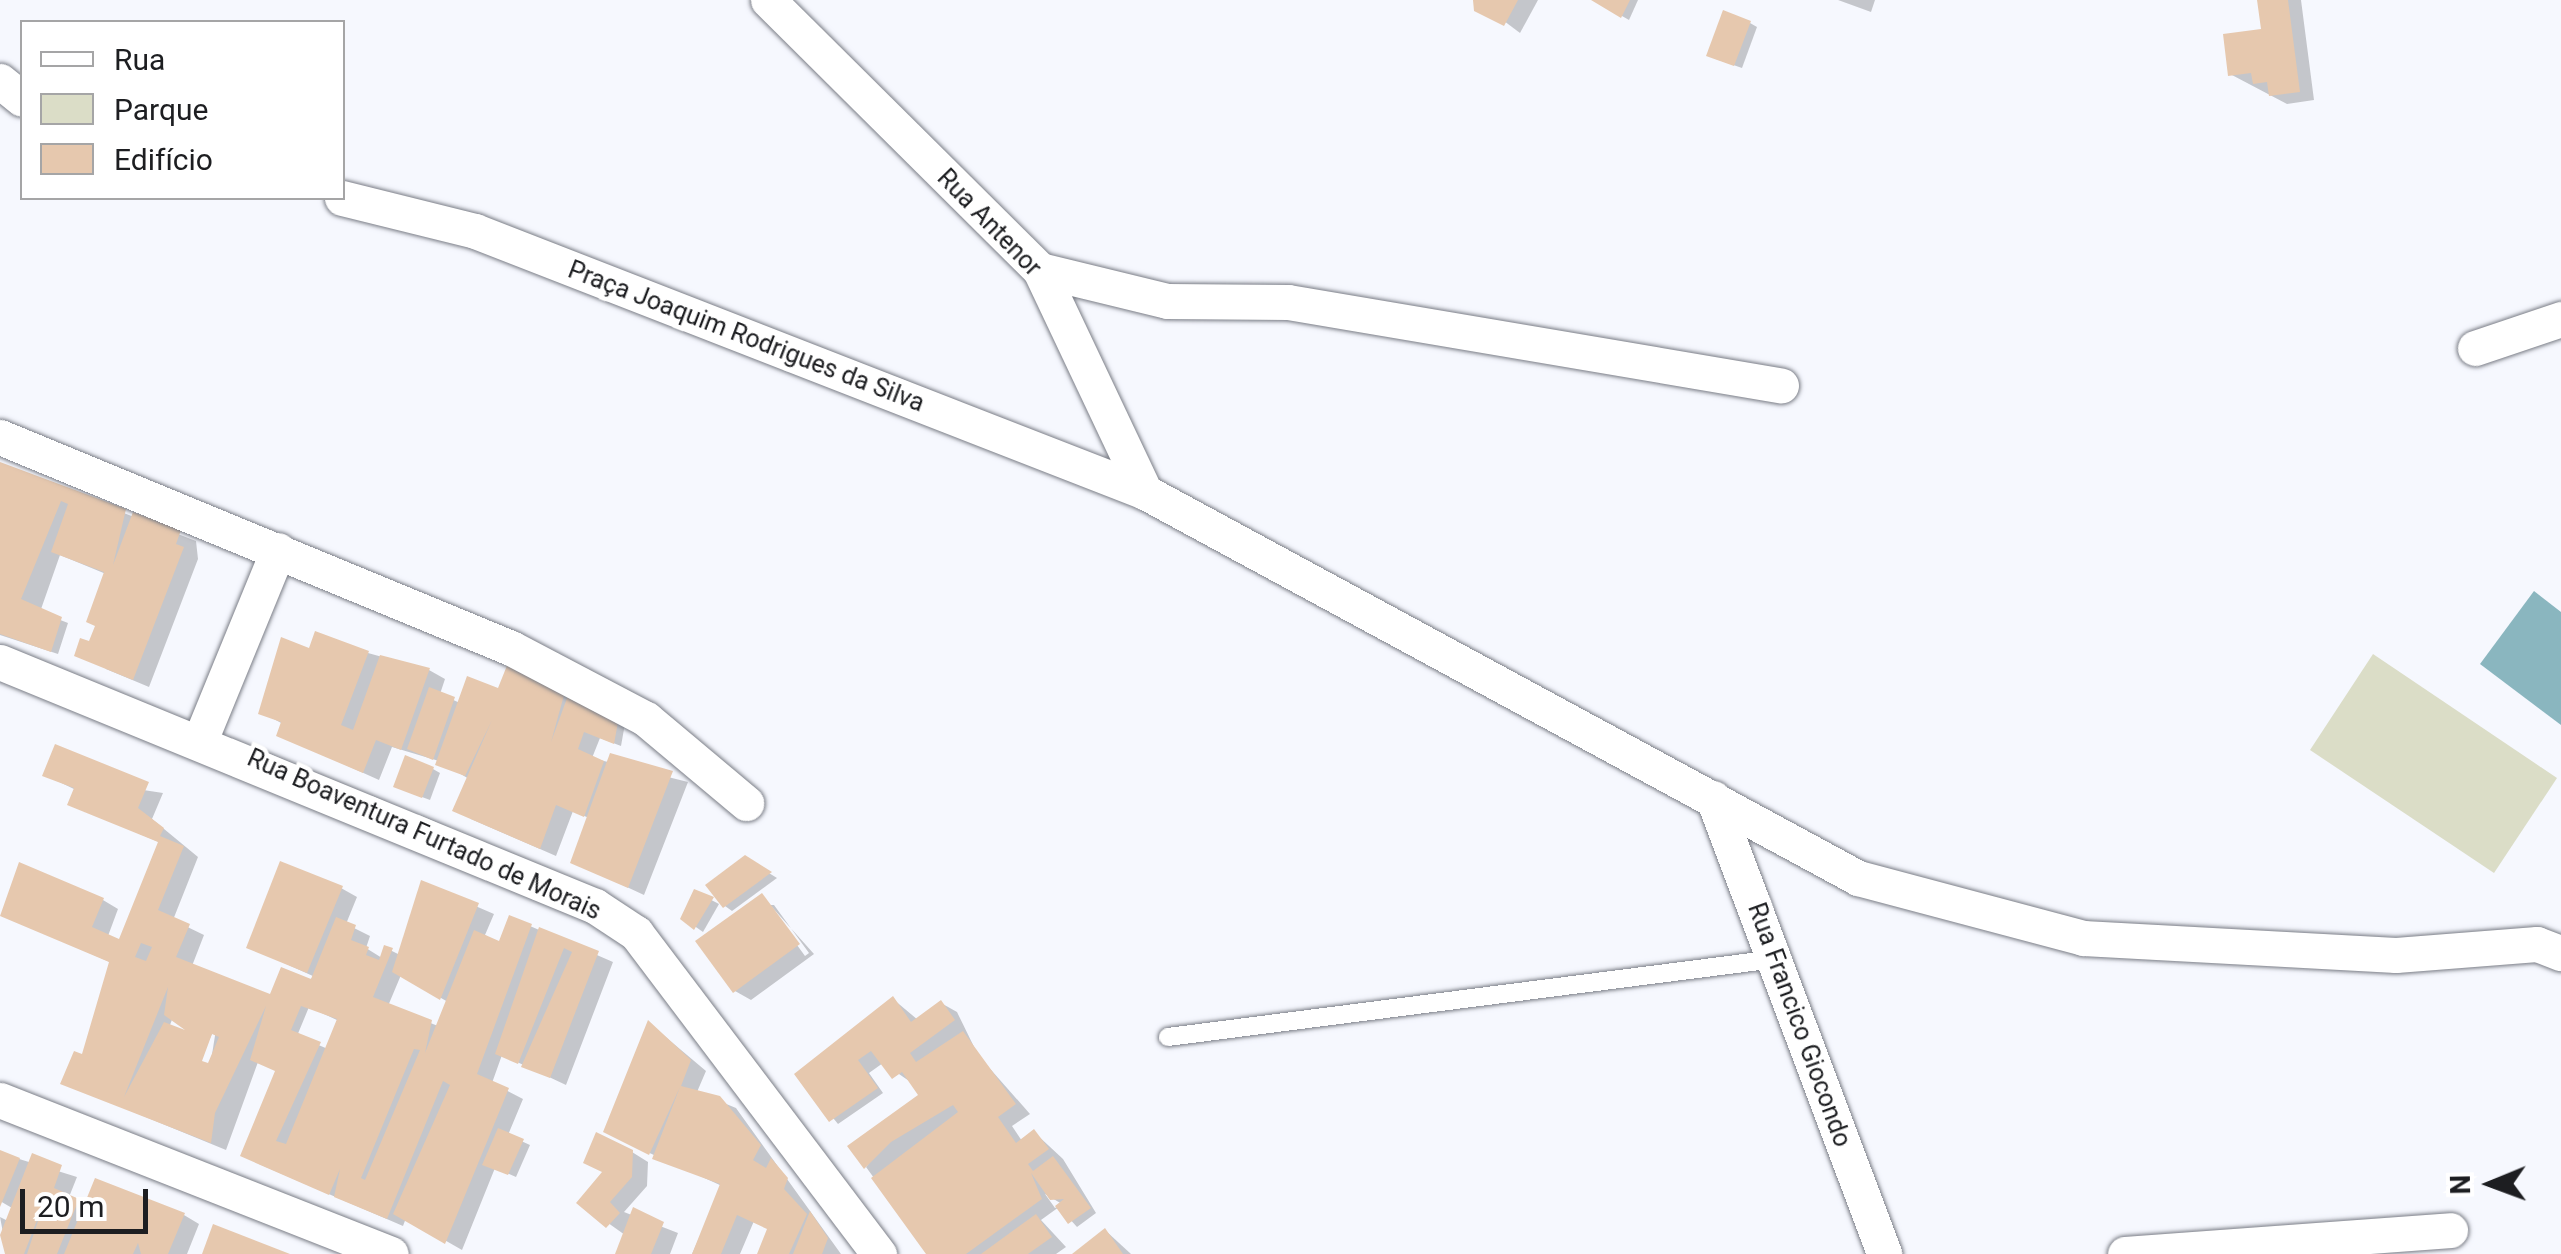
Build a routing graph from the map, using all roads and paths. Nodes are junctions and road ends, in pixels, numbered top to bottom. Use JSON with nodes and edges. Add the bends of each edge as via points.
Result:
{"nodes":[{"id":1,"x":768,"y":0,"type":"edge"},
{"id":2,"x":0,"y":81,"type":"edge"},
{"id":3,"x":20,"y":97,"type":"edge"},
{"id":4,"x":345,"y":199,"type":"edge"},
{"id":5,"x":1040,"y":270,"type":"junction"},
{"id":6,"x":2561,"y":318,"type":"edge"},
{"id":7,"x":2476,"y":348,"type":"dead end"},
{"id":8,"x":1781,"y":385,"type":"dead end"},
{"id":9,"x":0,"y":437,"type":"edge"},
{"id":10,"x":1145,"y":492,"type":"junction"},
{"id":11,"x":278,"y":550,"type":"junction"},
{"id":12,"x":4,"y":676,"type":"edge"},
{"id":13,"x":200,"y":738,"type":"junction"},
{"id":14,"x":1713,"y":798,"type":"junction"},
{"id":15,"x":746,"y":803,"type":"dead end"},
{"id":16,"x":2561,"y":953,"type":"edge"},
{"id":17,"x":1774,"y":959,"type":"junction"},
{"id":18,"x":1168,"y":1038,"type":"dead end"},
{"id":19,"x":0,"y":1100,"type":"edge"},
{"id":20,"x":2450,"y":1230,"type":"dead end"},
{"id":21,"x":391,"y":1254,"type":"edge"},
{"id":22,"x":879,"y":1254,"type":"edge"},
{"id":23,"x":1884,"y":1254,"type":"edge"},
{"id":24,"x":2125,"y":1254,"type":"edge"}],
"edges":[{"from":1,"to":5,"type":"street","name":"Rua Antenor"},
{"from":2,"to":3,"type":"street"},
{"from":4,"to":10,"type":"street","name":"Praça Joaquim Rodrigues da Silva","via":[[476,232]]},
{"from":5,"to":8,"type":"street","via":[[1168,300],[1288,302]]},
{"from":5,"to":10,"type":"street","name":"Rua Antenor"},
{"from":6,"to":7,"type":"street"},
{"from":9,"to":11,"type":"street"},
{"from":10,"to":14,"type":"street","name":"Praça Joaquim Rodrigues da Silva"},
{"from":11,"to":13,"type":"street"},
{"from":11,"to":15,"type":"street","via":[[461,624],[646,719]]},
{"from":12,"to":13,"type":"street","name":"Rua Boaventura Furtado de Morais"},
{"from":13,"to":22,"type":"street","name":"Rua Boaventura Furtado de Morais","via":[[595,906],[636,934]]},
{"from":14,"to":16,"type":"street","name":"Praça Joaquim Rodrigues da Silva","via":[[1858,878],[2084,938],[2396,955],[2537,944]]},
{"from":14,"to":17,"type":"street","name":"Rua Francico Giocondo"},
{"from":17,"to":18,"type":"lane"},
{"from":17,"to":23,"type":"street","name":"Rua Francico Giocondo"},
{"from":19,"to":21,"type":"street"},
{"from":20,"to":24,"type":"street"}]}
